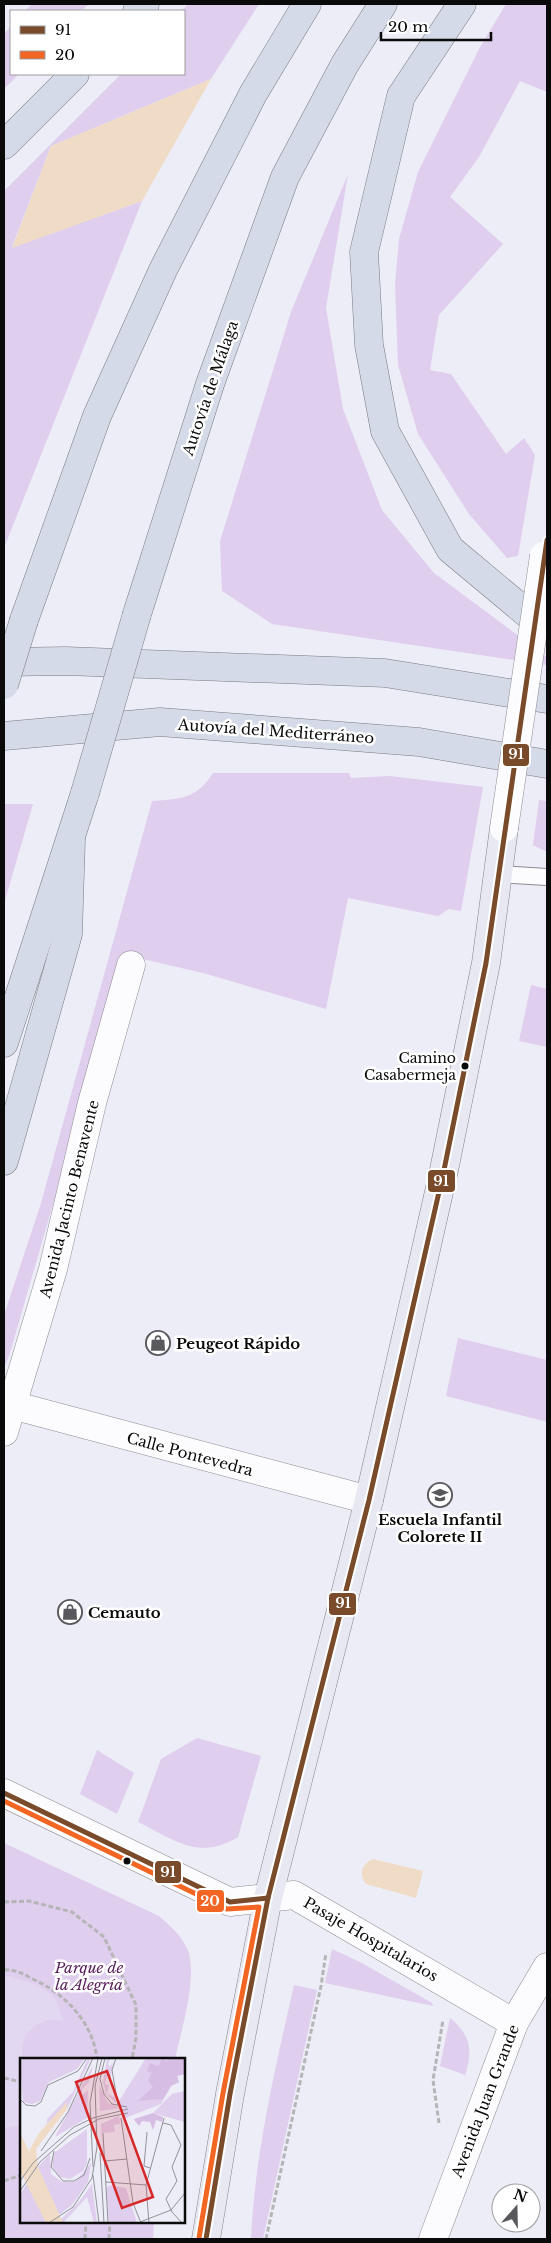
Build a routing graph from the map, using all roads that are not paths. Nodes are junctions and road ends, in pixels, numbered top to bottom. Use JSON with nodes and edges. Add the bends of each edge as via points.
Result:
{"nodes":[{"id":1,"x":307,"y":4,"type":"edge"},
{"id":2,"x":383,"y":4,"type":"edge"},
{"id":3,"x":462,"y":4,"type":"edge"},
{"id":4,"x":74,"y":75,"type":"edge"},
{"id":5,"x":4,"y":145,"type":"edge"},
{"id":6,"x":546,"y":548,"type":"edge"},
{"id":7,"x":547,"y":630,"type":"edge"},
{"id":8,"x":4,"y":662,"type":"edge"},
{"id":9,"x":4,"y":685,"type":"edge"},
{"id":10,"x":547,"y":699,"type":"edge"},
{"id":11,"x":4,"y":736,"type":"edge"},
{"id":12,"x":547,"y":764,"type":"edge"},
{"id":13,"x":504,"y":828,"type":"joint"},
{"id":14,"x":71,"y":840,"type":"junction"},
{"id":15,"x":498,"y":874,"type":"junction"},
{"id":16,"x":547,"y":877,"type":"edge"},
{"id":17,"x":131,"y":964,"type":"dead end"},
{"id":18,"x":4,"y":1043,"type":"edge"},
{"id":19,"x":4,"y":1161,"type":"edge"},
{"id":20,"x":12,"y":1405,"type":"junction"},
{"id":21,"x":4,"y":1432,"type":"edge"},
{"id":22,"x":369,"y":1500,"type":"junction"},
{"id":23,"x":4,"y":1793,"type":"edge"},
{"id":24,"x":268,"y":1898,"type":"junction"},
{"id":25,"x":547,"y":1967,"type":"edge"},
{"id":26,"x":514,"y":2023,"type":"junction"},
{"id":27,"x":206,"y":2239,"type":"edge"},
{"id":28,"x":433,"y":2239,"type":"edge"}],
"edges":[{"from":1,"to":9,"type":"highway","bridge":true,"via":[[253,94],[163,270],[98,416],[24,620]]},
{"from":2,"to":14,"type":"highway","name":"Autovía de Málaga","bridge":true,"via":[[345,64],[285,178],[210,384],[137,614]]},
{"from":3,"to":7,"type":"highway","via":[[401,96],[364,252],[369,345],[385,431],[450,549]]},
{"from":4,"to":5,"type":"highway"},
{"from":6,"to":13,"type":"street","bridge":true},
{"from":8,"to":10,"type":"highway","via":[[66,661],[385,673]]},
{"from":11,"to":12,"type":"highway","name":"Autovía del Mediterráneo","via":[[160,722],[419,742]]},
{"from":13,"to":15,"type":"main road"},
{"from":14,"to":18,"type":"highway"},
{"from":14,"to":19,"type":"highway","via":[[68,934]]},
{"from":15,"to":16,"type":"lane"},
{"from":15,"to":22,"type":"main road","via":[[486,963],[444,1170]]},
{"from":17,"to":20,"type":"street","name":"Avenida Jacinto Benavente","via":[[92,1103],[53,1269]]},
{"from":20,"to":21,"type":"street","name":"Avenida Jacinto Benavente"},
{"from":20,"to":22,"type":"street","name":"Calle Pontevedra"},
{"from":22,"to":24,"type":"main road"},
{"from":23,"to":24,"type":"street","name":"Pasaje Hospitalarios","via":[[230,1902]]},
{"from":24,"to":26,"type":"street","name":"Pasaje Hospitalarios","via":[[294,1895]]},
{"from":24,"to":27,"type":"main road"},
{"from":25,"to":26,"type":"street","name":"Avenida Juan Grande"},
{"from":26,"to":28,"type":"street","name":"Avenida Juan Grande"}]}
